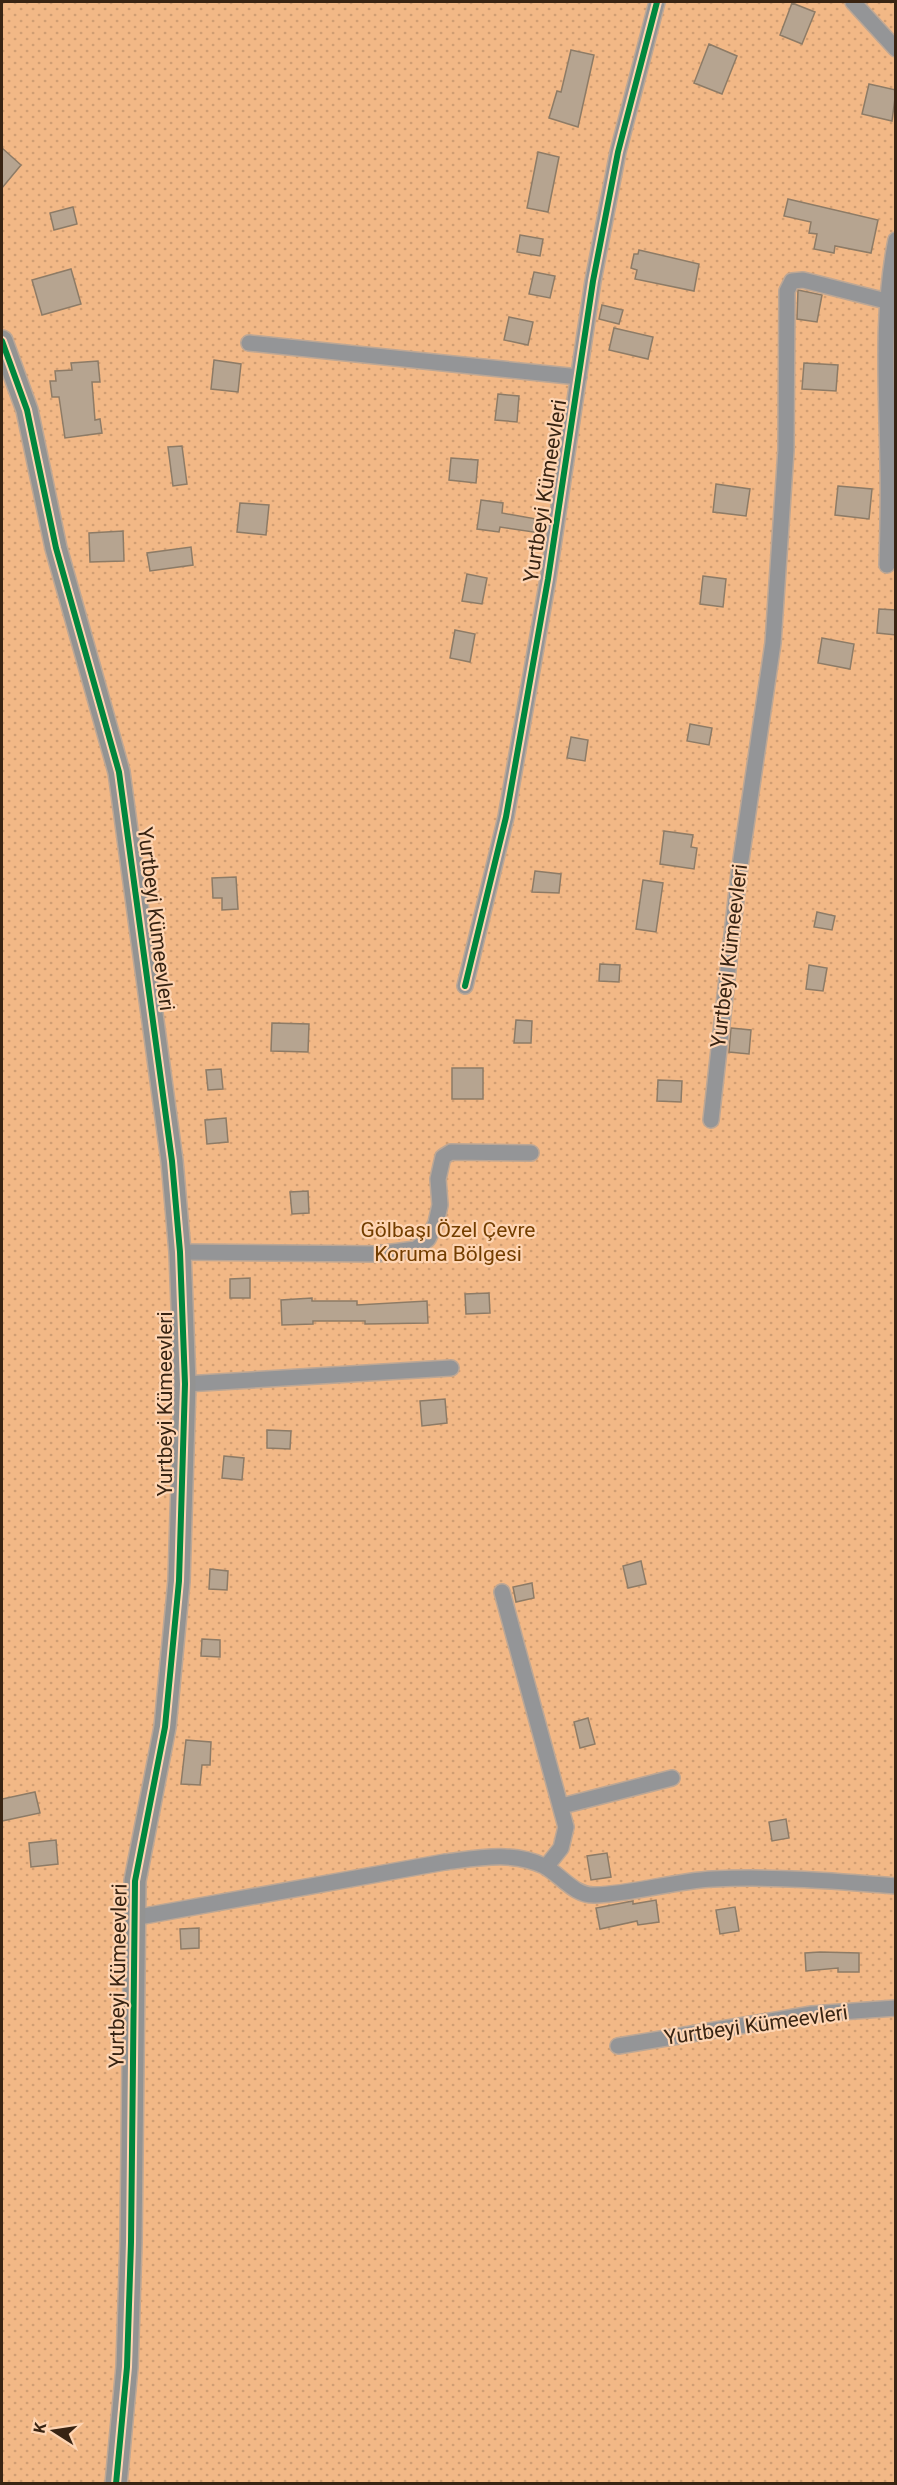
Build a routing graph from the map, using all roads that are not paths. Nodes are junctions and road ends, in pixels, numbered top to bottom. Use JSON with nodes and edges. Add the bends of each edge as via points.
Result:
{"nodes":[{"id":1,"x":657,"y":2,"type":"edge"},
{"id":2,"x":853,"y":2,"type":"edge"},
{"id":3,"x":896,"y":49,"type":"edge"},
{"id":4,"x":896,"y":240,"type":"edge"},
{"id":5,"x":886,"y":301,"type":"junction"},
{"id":6,"x":2,"y":341,"type":"edge"},
{"id":7,"x":249,"y":343,"type":"dead end"},
{"id":8,"x":579,"y":377,"type":"junction"},
{"id":9,"x":887,"y":565,"type":"dead end"},
{"id":10,"x":465,"y":986,"type":"dead end"},
{"id":11,"x":711,"y":1120,"type":"dead end"},
{"id":12,"x":531,"y":1153,"type":"dead end"},
{"id":13,"x":180,"y":1252,"type":"junction"},
{"id":14,"x":451,"y":1368,"type":"dead end"},
{"id":15,"x":184,"y":1384,"type":"junction"},
{"id":16,"x":502,"y":1592,"type":"dead end"},
{"id":17,"x":672,"y":1778,"type":"dead end"},
{"id":18,"x":562,"y":1806,"type":"junction"},
{"id":19,"x":546,"y":1867,"type":"junction"},
{"id":20,"x":896,"y":1886,"type":"edge"},
{"id":21,"x":133,"y":1918,"type":"junction"},
{"id":22,"x":896,"y":2008,"type":"edge"},
{"id":23,"x":618,"y":2046,"type":"dead end"},
{"id":24,"x":116,"y":2484,"type":"edge"}],
"edges":[{"from":1,"to":8,"type":"street","name":"Yurtbeyi Kümeevleri","via":[[618,152]]},
{"from":2,"to":3,"type":"street"},
{"from":4,"to":5,"type":"street"},
{"from":5,"to":9,"type":"street"},
{"from":5,"to":11,"type":"street","name":"Yurtbeyi Kümeevleri","via":[[803,280],[792,281],[787,291],[786,450],[773,643],[739,873]]},
{"from":6,"to":13,"type":"street","name":"Yurtbeyi Kümeevleri","via":[[27,410],[56,548],[119,772],[172,1161]]},
{"from":7,"to":8,"type":"street","name":"Yurtbeyi Kümeevleri"},
{"from":8,"to":10,"type":"street","name":"Yurtbeyi Kümeevleri","via":[[506,817]]},
{"from":12,"to":13,"type":"street","via":[[451,1152],[443,1157],[436,1223],[428,1239],[416,1249],[377,1254]]},
{"from":13,"to":15,"type":"street","name":"Yurtbeyi Kümeevleri"},
{"from":14,"to":15,"type":"street","name":"Yurtbeyi Kümeevleri"},
{"from":15,"to":21,"type":"street","name":"Yurtbeyi Kümeevleri","via":[[179,1581],[172,1664],[158,1770],[137,1863]]},
{"from":16,"to":18,"type":"street"},
{"from":17,"to":18,"type":"street"},
{"from":18,"to":19,"type":"street","via":[[566,1836]]},
{"from":19,"to":20,"type":"street","name":"Yurtbeyi Kümeevleri","via":[[567,1884],[592,1895],[711,1879]]},
{"from":19,"to":21,"type":"street","name":"Yurtbeyi Kümeevleri","via":[[529,1860],[495,1856]]},
{"from":21,"to":24,"type":"street","name":"Yurtbeyi Kümeevleri","via":[[131,2242],[127,2367]]},
{"from":22,"to":23,"type":"street","name":"Yurtbeyi Kümeevleri","via":[[812,2014]]}]}
